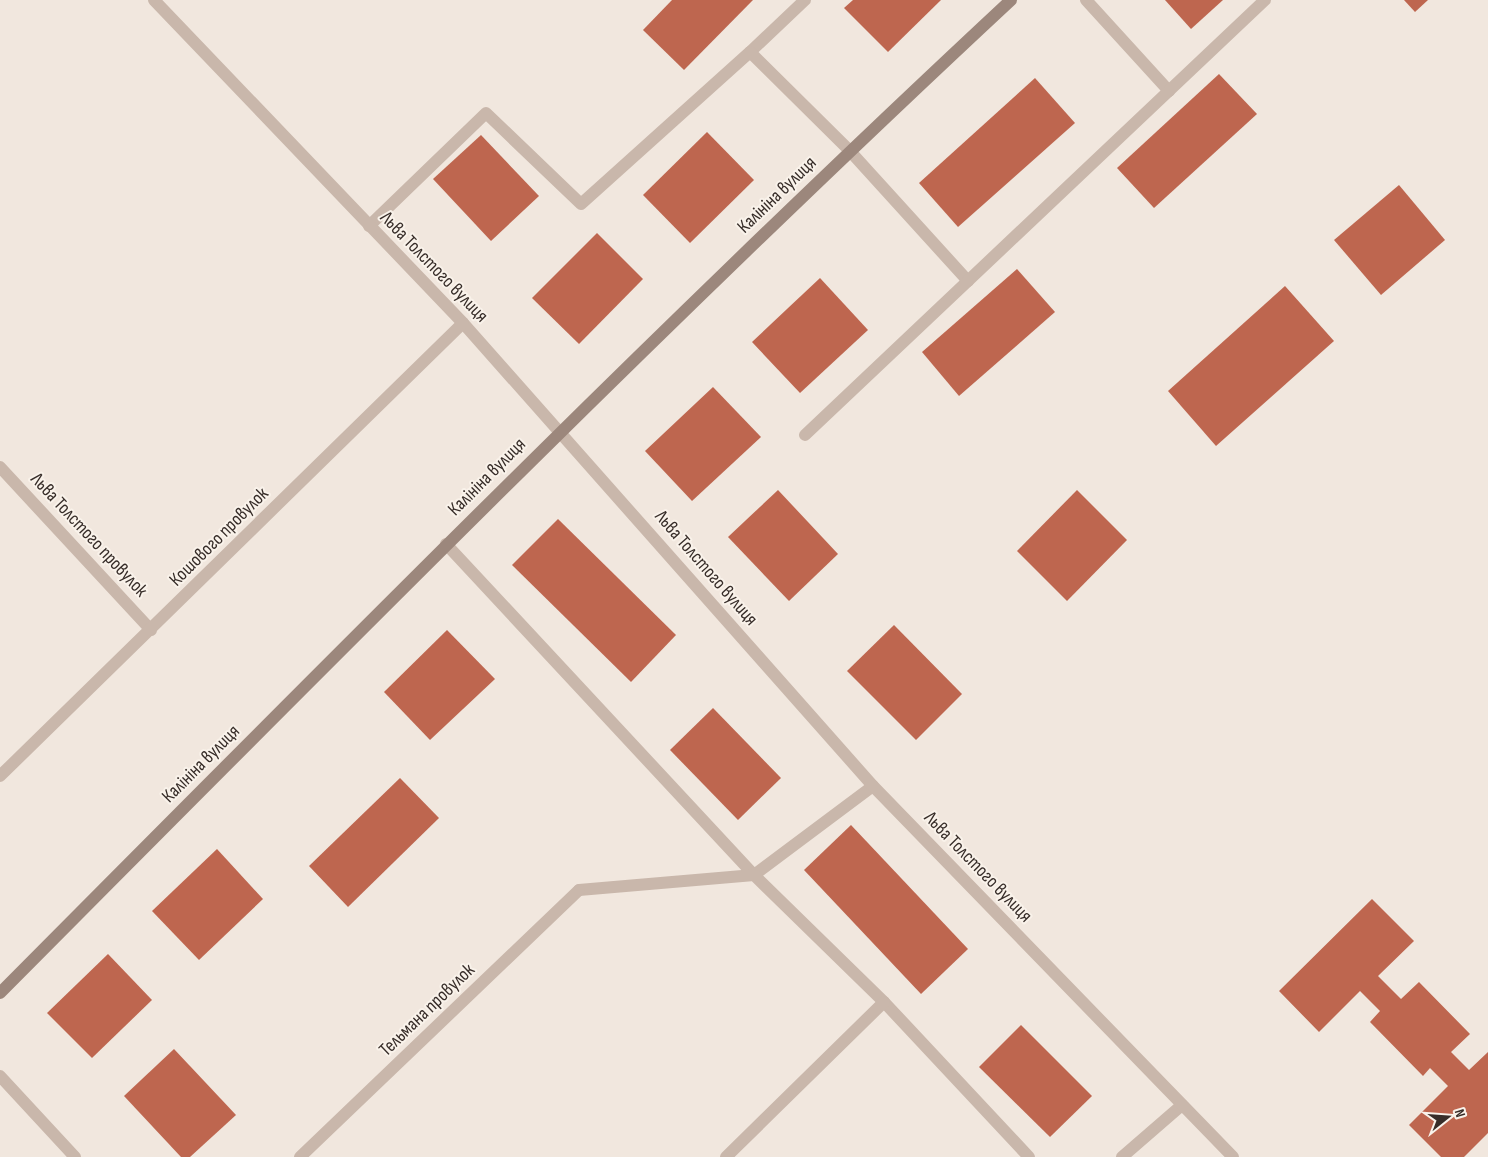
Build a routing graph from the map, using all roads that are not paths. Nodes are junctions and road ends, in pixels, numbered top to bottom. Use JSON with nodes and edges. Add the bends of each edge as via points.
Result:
{"nodes":[{"id":1,"x":154,"y":0,"type":"edge"},
{"id":2,"x":805,"y":0,"type":"edge"},
{"id":3,"x":1011,"y":0,"type":"edge"},
{"id":4,"x":1086,"y":0,"type":"edge"},
{"id":5,"x":1265,"y":0,"type":"edge"},
{"id":6,"x":750,"y":52,"type":"junction"},
{"id":7,"x":1169,"y":91,"type":"junction"},
{"id":8,"x":850,"y":150,"type":"junction"},
{"id":9,"x":369,"y":226,"type":"junction"},
{"id":10,"x":968,"y":281,"type":"junction"},
{"id":11,"x":463,"y":323,"type":"junction"},
{"id":12,"x":560,"y":431,"type":"junction"},
{"id":13,"x":805,"y":435,"type":"dead end"},
{"id":14,"x":0,"y":467,"type":"edge"},
{"id":15,"x":446,"y":544,"type":"junction"},
{"id":16,"x":151,"y":630,"type":"junction"},
{"id":17,"x":0,"y":776,"type":"edge"},
{"id":18,"x":873,"y":786,"type":"junction"},
{"id":19,"x":754,"y":875,"type":"junction"},
{"id":20,"x":0,"y":993,"type":"edge"},
{"id":21,"x":884,"y":1002,"type":"junction"},
{"id":22,"x":0,"y":1076,"type":"edge"},
{"id":23,"x":1182,"y":1105,"type":"junction"},
{"id":24,"x":75,"y":1157,"type":"edge"},
{"id":25,"x":300,"y":1157,"type":"edge"},
{"id":26,"x":726,"y":1157,"type":"edge"},
{"id":27,"x":1029,"y":1157,"type":"edge"},
{"id":28,"x":1122,"y":1157,"type":"edge"},
{"id":29,"x":1234,"y":1157,"type":"edge"}],
"edges":[{"from":1,"to":9,"type":"street","name":"Льва Толстого вулиця"},
{"from":2,"to":6,"type":"street"},
{"from":3,"to":8,"type":"street","name":"Калініна вулиця"},
{"from":4,"to":7,"type":"street"},
{"from":5,"to":7,"type":"street"},
{"from":6,"to":8,"type":"street"},
{"from":6,"to":9,"type":"street","via":[[581,204],[486,113]]},
{"from":7,"to":10,"type":"street"},
{"from":8,"to":10,"type":"street"},
{"from":8,"to":12,"type":"street","name":"Калініна вулиця"},
{"from":9,"to":11,"type":"street","name":"Льва Толстого вулиця"},
{"from":10,"to":13,"type":"street"},
{"from":11,"to":12,"type":"street","name":"Льва Толстого вулиця"},
{"from":11,"to":16,"type":"street","name":"Кошового провулок"},
{"from":12,"to":15,"type":"street","name":"Калініна вулиця"},
{"from":12,"to":18,"type":"street","name":"Льва Толстого вулиця"},
{"from":14,"to":16,"type":"street","name":"Льва Толстого провулок"},
{"from":15,"to":19,"type":"street"},
{"from":15,"to":20,"type":"street","name":"Калініна вулиця"},
{"from":16,"to":17,"type":"street","name":"Кошового провулок"},
{"from":18,"to":19,"type":"street"},
{"from":18,"to":23,"type":"street","name":"Льва Толстого вулиця"},
{"from":19,"to":21,"type":"street"},
{"from":19,"to":25,"type":"street","name":"Тельмана провулок","via":[[579,890]]},
{"from":21,"to":26,"type":"street"},
{"from":21,"to":27,"type":"street"},
{"from":22,"to":24,"type":"street"},
{"from":23,"to":28,"type":"street"},
{"from":23,"to":29,"type":"street","name":"Льва Толстого вулиця"}]}
